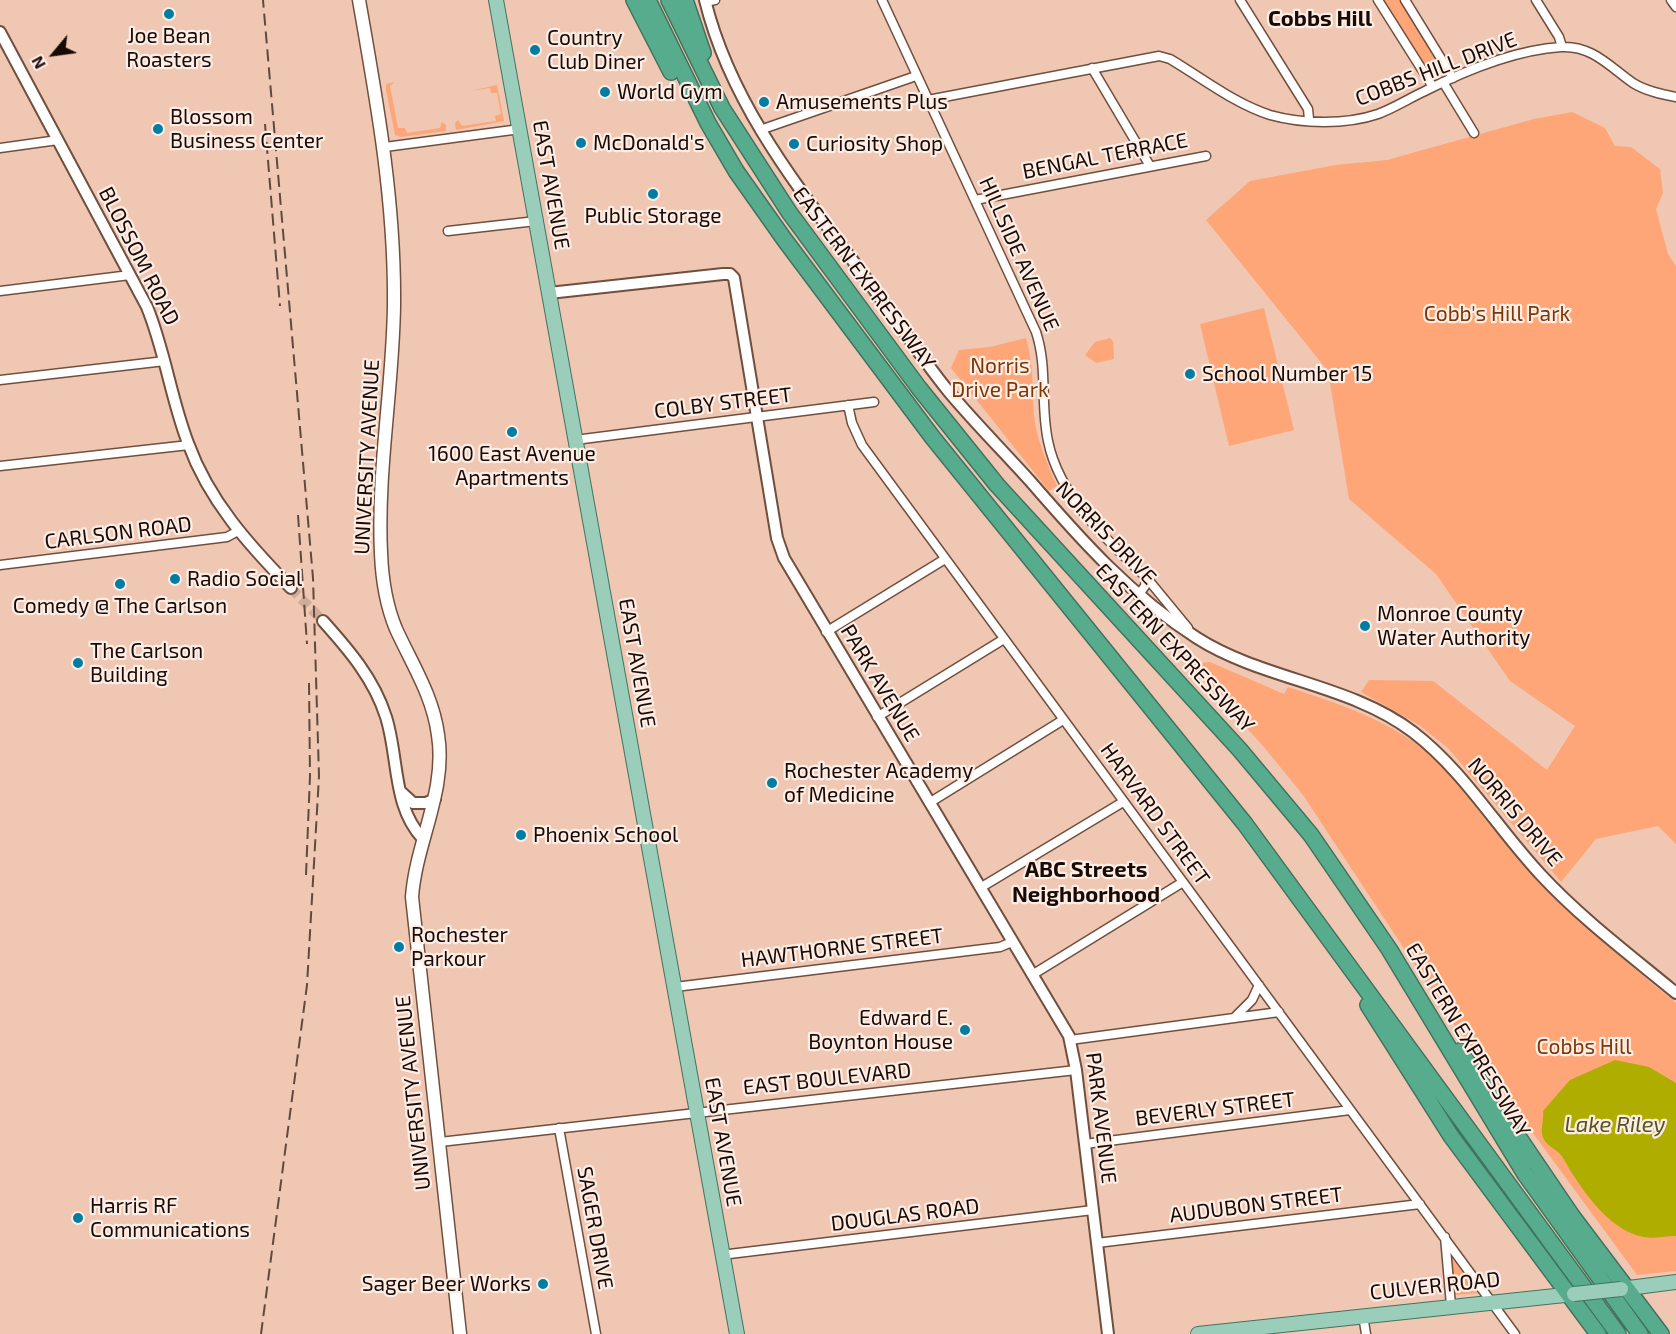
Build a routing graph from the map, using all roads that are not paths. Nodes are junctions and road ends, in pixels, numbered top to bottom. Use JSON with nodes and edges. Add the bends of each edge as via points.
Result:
{"nodes":[{"id":1,"x":358,"y":0,"type":"edge"},
{"id":2,"x":496,"y":0,"type":"edge"},
{"id":3,"x":634,"y":0,"type":"edge"},
{"id":4,"x":648,"y":0,"type":"edge"},
{"id":5,"x":669,"y":0,"type":"edge"},
{"id":6,"x":685,"y":0,"type":"edge"},
{"id":7,"x":882,"y":0,"type":"edge"},
{"id":8,"x":1240,"y":0,"type":"edge"},
{"id":9,"x":1378,"y":0,"type":"edge"},
{"id":10,"x":1405,"y":0,"type":"edge"},
{"id":11,"x":1536,"y":0,"type":"edge"},
{"id":12,"x":1671,"y":0,"type":"edge"},
{"id":13,"x":708,"y":1,"type":"edge"},
{"id":14,"x":1676,"y":7,"type":"edge"},
{"id":15,"x":0,"y":32,"type":"edge"},
{"id":16,"x":1562,"y":47,"type":"junction"},
{"id":17,"x":1092,"y":68,"type":"junction"},
{"id":18,"x":916,"y":76,"type":"junction"},
{"id":19,"x":1453,"y":78,"type":"junction"},
{"id":20,"x":1443,"y":82,"type":"junction"},
{"id":21,"x":1433,"y":87,"type":"junction"},
{"id":22,"x":1676,"y":97,"type":"edge"},
{"id":23,"x":928,"y":100,"type":"junction"},
{"id":24,"x":729,"y":120,"type":"junction"},
{"id":25,"x":1309,"y":120,"type":"junction"},
{"id":26,"x":520,"y":129,"type":"junction"},
{"id":27,"x":760,"y":130,"type":"junction"},
{"id":28,"x":1474,"y":133,"type":"dead end"},
{"id":29,"x":58,"y":140,"type":"junction"},
{"id":30,"x":0,"y":147,"type":"edge"},
{"id":31,"x":385,"y":147,"type":"junction"},
{"id":32,"x":1206,"y":156,"type":"dead end"},
{"id":33,"x":729,"y":160,"type":"junction"},
{"id":34,"x":1150,"y":166,"type":"junction"},
{"id":35,"x":975,"y":200,"type":"junction"},
{"id":36,"x":536,"y":221,"type":"junction"},
{"id":37,"x":448,"y":231,"type":"dead end"},
{"id":38,"x":130,"y":275,"type":"junction"},
{"id":39,"x":0,"y":291,"type":"edge"},
{"id":40,"x":549,"y":293,"type":"junction"},
{"id":41,"x":165,"y":361,"type":"junction"},
{"id":42,"x":0,"y":380,"type":"edge"},
{"id":43,"x":874,"y":402,"type":"dead end"},
{"id":44,"x":848,"y":405,"type":"junction"},
{"id":45,"x":758,"y":418,"type":"junction"},
{"id":46,"x":575,"y":440,"type":"junction"},
{"id":47,"x":189,"y":445,"type":"junction"},
{"id":48,"x":0,"y":466,"type":"edge"},
{"id":49,"x":238,"y":531,"type":"junction"},
{"id":50,"x":945,"y":559,"type":"junction"},
{"id":51,"x":0,"y":565,"type":"edge"},
{"id":52,"x":1146,"y":577,"type":"junction"},
{"id":53,"x":291,"y":588,"type":"tunnel mouth"},
{"id":54,"x":1138,"y":596,"type":"junction"},
{"id":55,"x":323,"y":621,"type":"tunnel mouth"},
{"id":56,"x":826,"y":632,"type":"junction"},
{"id":57,"x":1197,"y":638,"type":"junction"},
{"id":58,"x":1004,"y":639,"type":"junction"},
{"id":59,"x":877,"y":717,"type":"junction"},
{"id":60,"x":1063,"y":720,"type":"junction"},
{"id":61,"x":400,"y":790,"type":"junction"},
{"id":62,"x":435,"y":799,"type":"junction"},
{"id":63,"x":1123,"y":802,"type":"junction"},
{"id":64,"x":929,"y":803,"type":"junction"},
{"id":65,"x":423,"y":839,"type":"junction"},
{"id":66,"x":1183,"y":882,"type":"junction"},
{"id":67,"x":980,"y":888,"type":"junction"},
{"id":68,"x":1295,"y":891,"type":"junction"},
{"id":69,"x":1382,"y":938,"type":"junction"},
{"id":70,"x":1012,"y":942,"type":"junction"},
{"id":71,"x":1032,"y":975,"type":"junction"},
{"id":72,"x":1259,"y":985,"type":"junction"},
{"id":73,"x":675,"y":987,"type":"junction"},
{"id":74,"x":1676,"y":993,"type":"edge"},
{"id":75,"x":1279,"y":1012,"type":"junction"},
{"id":76,"x":1234,"y":1017,"type":"junction"},
{"id":77,"x":1070,"y":1040,"type":"junction"},
{"id":78,"x":1076,"y":1071,"type":"junction"},
{"id":79,"x":1350,"y":1110,"type":"junction"},
{"id":80,"x":696,"y":1111,"type":"junction"},
{"id":81,"x":559,"y":1128,"type":"junction"},
{"id":82,"x":440,"y":1142,"type":"junction"},
{"id":83,"x":1085,"y":1144,"type":"junction"},
{"id":84,"x":1420,"y":1204,"type":"junction"},
{"id":85,"x":1093,"y":1210,"type":"junction"},
{"id":86,"x":1445,"y":1237,"type":"junction"},
{"id":87,"x":1097,"y":1243,"type":"junction"},
{"id":88,"x":721,"y":1255,"type":"junction"},
{"id":89,"x":1676,"y":1282,"type":"edge"},
{"id":90,"x":1624,"y":1288,"type":"junction"},
{"id":91,"x":1570,"y":1294,"type":"junction"},
{"id":92,"x":1491,"y":1301,"type":"junction"},
{"id":93,"x":1451,"y":1305,"type":"junction"},
{"id":94,"x":1363,"y":1316,"type":"junction"},
{"id":95,"x":460,"y":1334,"type":"edge"},
{"id":96,"x":596,"y":1334,"type":"edge"},
{"id":97,"x":737,"y":1334,"type":"edge"},
{"id":98,"x":1108,"y":1334,"type":"edge"},
{"id":99,"x":1198,"y":1334,"type":"edge"},
{"id":100,"x":1366,"y":1334,"type":"edge"},
{"id":101,"x":1515,"y":1334,"type":"edge"},
{"id":102,"x":1598,"y":1334,"type":"edge"},
{"id":103,"x":1618,"y":1334,"type":"edge"},
{"id":104,"x":1640,"y":1334,"type":"edge"},
{"id":105,"x":1661,"y":1334,"type":"edge"}],
"edges":[{"from":1,"to":31,"type":"main road","name":"UNIVERSITY AVENUE"},
{"from":2,"to":26,"type":"main road","name":"EAST AVENUE"},
{"from":3,"to":33,"type":"highway","via":[[662,58]]},
{"from":4,"to":33,"type":"highway","name":"EASTERN EXPRESSWAY","via":[[688,87]]},
{"from":5,"to":24,"type":"highway","name":"EASTERN EXPRESSWAY"},
{"from":6,"to":24,"type":"highway"},
{"from":7,"to":18,"type":"street","name":"HILLSIDE AVENUE"},
{"from":8,"to":25,"type":"street","via":[[1308,109]]},
{"from":9,"to":21,"type":"street"},
{"from":10,"to":19,"type":"street"},
{"from":11,"to":16,"type":"street"},
{"from":12,"to":14,"type":"street"},
{"from":13,"to":27,"type":"street","name":"NORRIS DRIVE","via":[[725,62]]},
{"from":15,"to":29,"type":"street","name":"BLOSSOM ROAD"},
{"from":16,"to":19,"type":"street","name":"COBBS HILL DRIVE","via":[[1522,54]]},
{"from":16,"to":22,"type":"street","name":"COBBS HILL DRIVE","via":[[1593,53],[1640,87]]},
{"from":17,"to":23,"type":"street","name":"COBBS HILL DRIVE"},
{"from":17,"to":25,"type":"street","name":"COBBS HILL DRIVE","via":[[1164,57],[1259,110]]},
{"from":17,"to":34,"type":"street"},
{"from":18,"to":23,"type":"street","name":"HILLSIDE AVENUE"},
{"from":18,"to":27,"type":"street"},
{"from":19,"to":20,"type":"street","name":"COBBS HILL DRIVE"},
{"from":20,"to":21,"type":"street","name":"COBBS HILL DRIVE"},
{"from":20,"to":28,"type":"street"},
{"from":21,"to":25,"type":"street","name":"COBBS HILL DRIVE","via":[[1363,118]]},
{"from":23,"to":35,"type":"street","name":"HILLSIDE AVENUE"},
{"from":24,"to":69,"type":"highway","name":"EASTERN EXPRESSWAY","via":[[781,201],[953,432],[1038,532],[1258,770],[1323,851]]},
{"from":26,"to":31,"type":"street"},
{"from":26,"to":36,"type":"main road","name":"EAST AVENUE"},
{"from":27,"to":54,"type":"street","name":"NORRIS DRIVE","via":[[948,390],[1067,525]]},
{"from":29,"to":30,"type":"street"},
{"from":29,"to":38,"type":"street","name":"BLOSSOM ROAD"},
{"from":31,"to":62,"type":"main road","name":"UNIVERSITY AVENUE","via":[[393,228],[394,306],[380,529],[382,573],[390,611],[424,685],[438,734],[440,756]]},
{"from":32,"to":34,"type":"street","name":"BENGAL TERRACE"},
{"from":33,"to":68,"type":"highway","name":"EASTERN EXPRESSWAY","via":[[916,416],[1195,759]]},
{"from":34,"to":35,"type":"street","name":"BENGAL TERRACE"},
{"from":35,"to":52,"type":"street","name":"HILLSIDE AVENUE","via":[[1041,347],[1047,440],[1058,471],[1093,524]]},
{"from":36,"to":37,"type":"street"},
{"from":36,"to":40,"type":"main road","name":"EAST AVENUE"},
{"from":38,"to":39,"type":"street"},
{"from":38,"to":41,"type":"street","name":"BLOSSOM ROAD","via":[[147,307]]},
{"from":40,"to":45,"type":"street","name":"PARK AVENUE","via":[[732,275]]},
{"from":40,"to":46,"type":"main road","name":"EAST AVENUE"},
{"from":41,"to":42,"type":"street"},
{"from":41,"to":47,"type":"street","name":"BLOSSOM ROAD"},
{"from":43,"to":44,"type":"street","name":"COLBY STREET"},
{"from":44,"to":45,"type":"street","name":"COLBY STREET"},
{"from":44,"to":50,"type":"street","name":"HARVARD STREET","via":[[862,445]]},
{"from":45,"to":46,"type":"street","name":"COLBY STREET"},
{"from":45,"to":56,"type":"street","name":"PARK AVENUE","via":[[780,548]]},
{"from":46,"to":73,"type":"main road","name":"EAST AVENUE"},
{"from":47,"to":48,"type":"street"},
{"from":47,"to":49,"type":"street","name":"BLOSSOM ROAD","via":[[210,489]]},
{"from":49,"to":51,"type":"street","name":"CARLSON ROAD","via":[[226,537]]},
{"from":49,"to":53,"type":"street","name":"BLOSSOM ROAD"},
{"from":50,"to":56,"type":"street"},
{"from":50,"to":58,"type":"street","name":"HARVARD STREET"},
{"from":52,"to":54,"type":"street"},
{"from":52,"to":57,"type":"street","name":"HILLSIDE AVENUE"},
{"from":54,"to":57,"type":"street","name":"NORRIS DRIVE"},
{"from":55,"to":61,"type":"street","via":[[358,662],[378,696]]},
{"from":56,"to":59,"type":"street","name":"PARK AVENUE"},
{"from":57,"to":74,"type":"street","name":"NORRIS DRIVE","via":[[1268,672],[1362,704],[1407,728],[1455,770],[1543,878]]},
{"from":58,"to":59,"type":"street"},
{"from":58,"to":60,"type":"street","name":"HARVARD STREET"},
{"from":59,"to":64,"type":"street","name":"PARK AVENUE"},
{"from":60,"to":63,"type":"street","name":"HARVARD STREET"},
{"from":60,"to":64,"type":"street"},
{"from":61,"to":62,"type":"street","via":[[413,803]]},
{"from":61,"to":65,"type":"street","via":[[407,816]]},
{"from":62,"to":65,"type":"main road","name":"UNIVERSITY AVENUE"},
{"from":63,"to":66,"type":"street","name":"HARVARD STREET"},
{"from":63,"to":67,"type":"street"},
{"from":64,"to":67,"type":"street","name":"PARK AVENUE"},
{"from":65,"to":82,"type":"main road","name":"UNIVERSITY AVENUE","via":[[412,897]]},
{"from":66,"to":71,"type":"street"},
{"from":66,"to":72,"type":"street","name":"HARVARD STREET"},
{"from":67,"to":70,"type":"street","name":"PARK AVENUE"},
{"from":68,"to":91,"type":"highway","via":[[1446,1127]]},
{"from":68,"to":103,"type":"highway","name":"EASTERN EXPRESSWAY"},
{"from":69,"to":90,"type":"highway"},
{"from":69,"to":104,"type":"highway","name":"EASTERN EXPRESSWAY","via":[[1509,1151]]},
{"from":70,"to":71,"type":"street","name":"PARK AVENUE"},
{"from":70,"to":73,"type":"street","name":"HAWTHORNE STREET"},
{"from":71,"to":77,"type":"street","name":"PARK AVENUE"},
{"from":72,"to":75,"type":"street","name":"HARVARD STREET"},
{"from":72,"to":76,"type":"street","via":[[1252,1000]]},
{"from":73,"to":80,"type":"main road","name":"EAST AVENUE"},
{"from":75,"to":76,"type":"street"},
{"from":75,"to":79,"type":"street","name":"HARVARD STREET"},
{"from":76,"to":77,"type":"street"},
{"from":77,"to":78,"type":"street","name":"PARK AVENUE"},
{"from":78,"to":80,"type":"street","name":"EAST BOULEVARD"},
{"from":78,"to":83,"type":"street","name":"PARK AVENUE"},
{"from":79,"to":83,"type":"street","name":"BEVERLY STREET"},
{"from":79,"to":84,"type":"street","name":"HARVARD STREET"},
{"from":80,"to":81,"type":"street","name":"EAST BOULEVARD"},
{"from":80,"to":88,"type":"main road","name":"EAST AVENUE"},
{"from":81,"to":82,"type":"street","name":"EAST BOULEVARD"},
{"from":81,"to":96,"type":"street","name":"SAGER DRIVE"},
{"from":82,"to":95,"type":"main road","name":"UNIVERSITY AVENUE"},
{"from":83,"to":85,"type":"street","name":"PARK AVENUE"},
{"from":84,"to":86,"type":"street","name":"HARVARD STREET"},
{"from":84,"to":87,"type":"street","name":"AUDUBON STREET"},
{"from":85,"to":87,"type":"street","name":"PARK AVENUE"},
{"from":85,"to":88,"type":"street","name":"DOUGLAS ROAD"},
{"from":86,"to":92,"type":"street","name":"HARVARD STREET"},
{"from":86,"to":93,"type":"street"},
{"from":87,"to":98,"type":"street","name":"PARK AVENUE"},
{"from":88,"to":97,"type":"main road","name":"EAST AVENUE"},
{"from":89,"to":90,"type":"main road","name":"CULVER ROAD"},
{"from":90,"to":91,"type":"main road","name":"CULVER ROAD","bridge":true},
{"from":90,"to":105,"type":"highway"},
{"from":91,"to":92,"type":"main road","name":"CULVER ROAD"},
{"from":91,"to":102,"type":"highway"},
{"from":92,"to":93,"type":"main road","name":"CULVER ROAD"},
{"from":92,"to":101,"type":"street","name":"HARVARD STREET"},
{"from":93,"to":94,"type":"main road","name":"CULVER ROAD"},
{"from":94,"to":99,"type":"main road","name":"CULVER ROAD"},
{"from":94,"to":100,"type":"street"}]}
